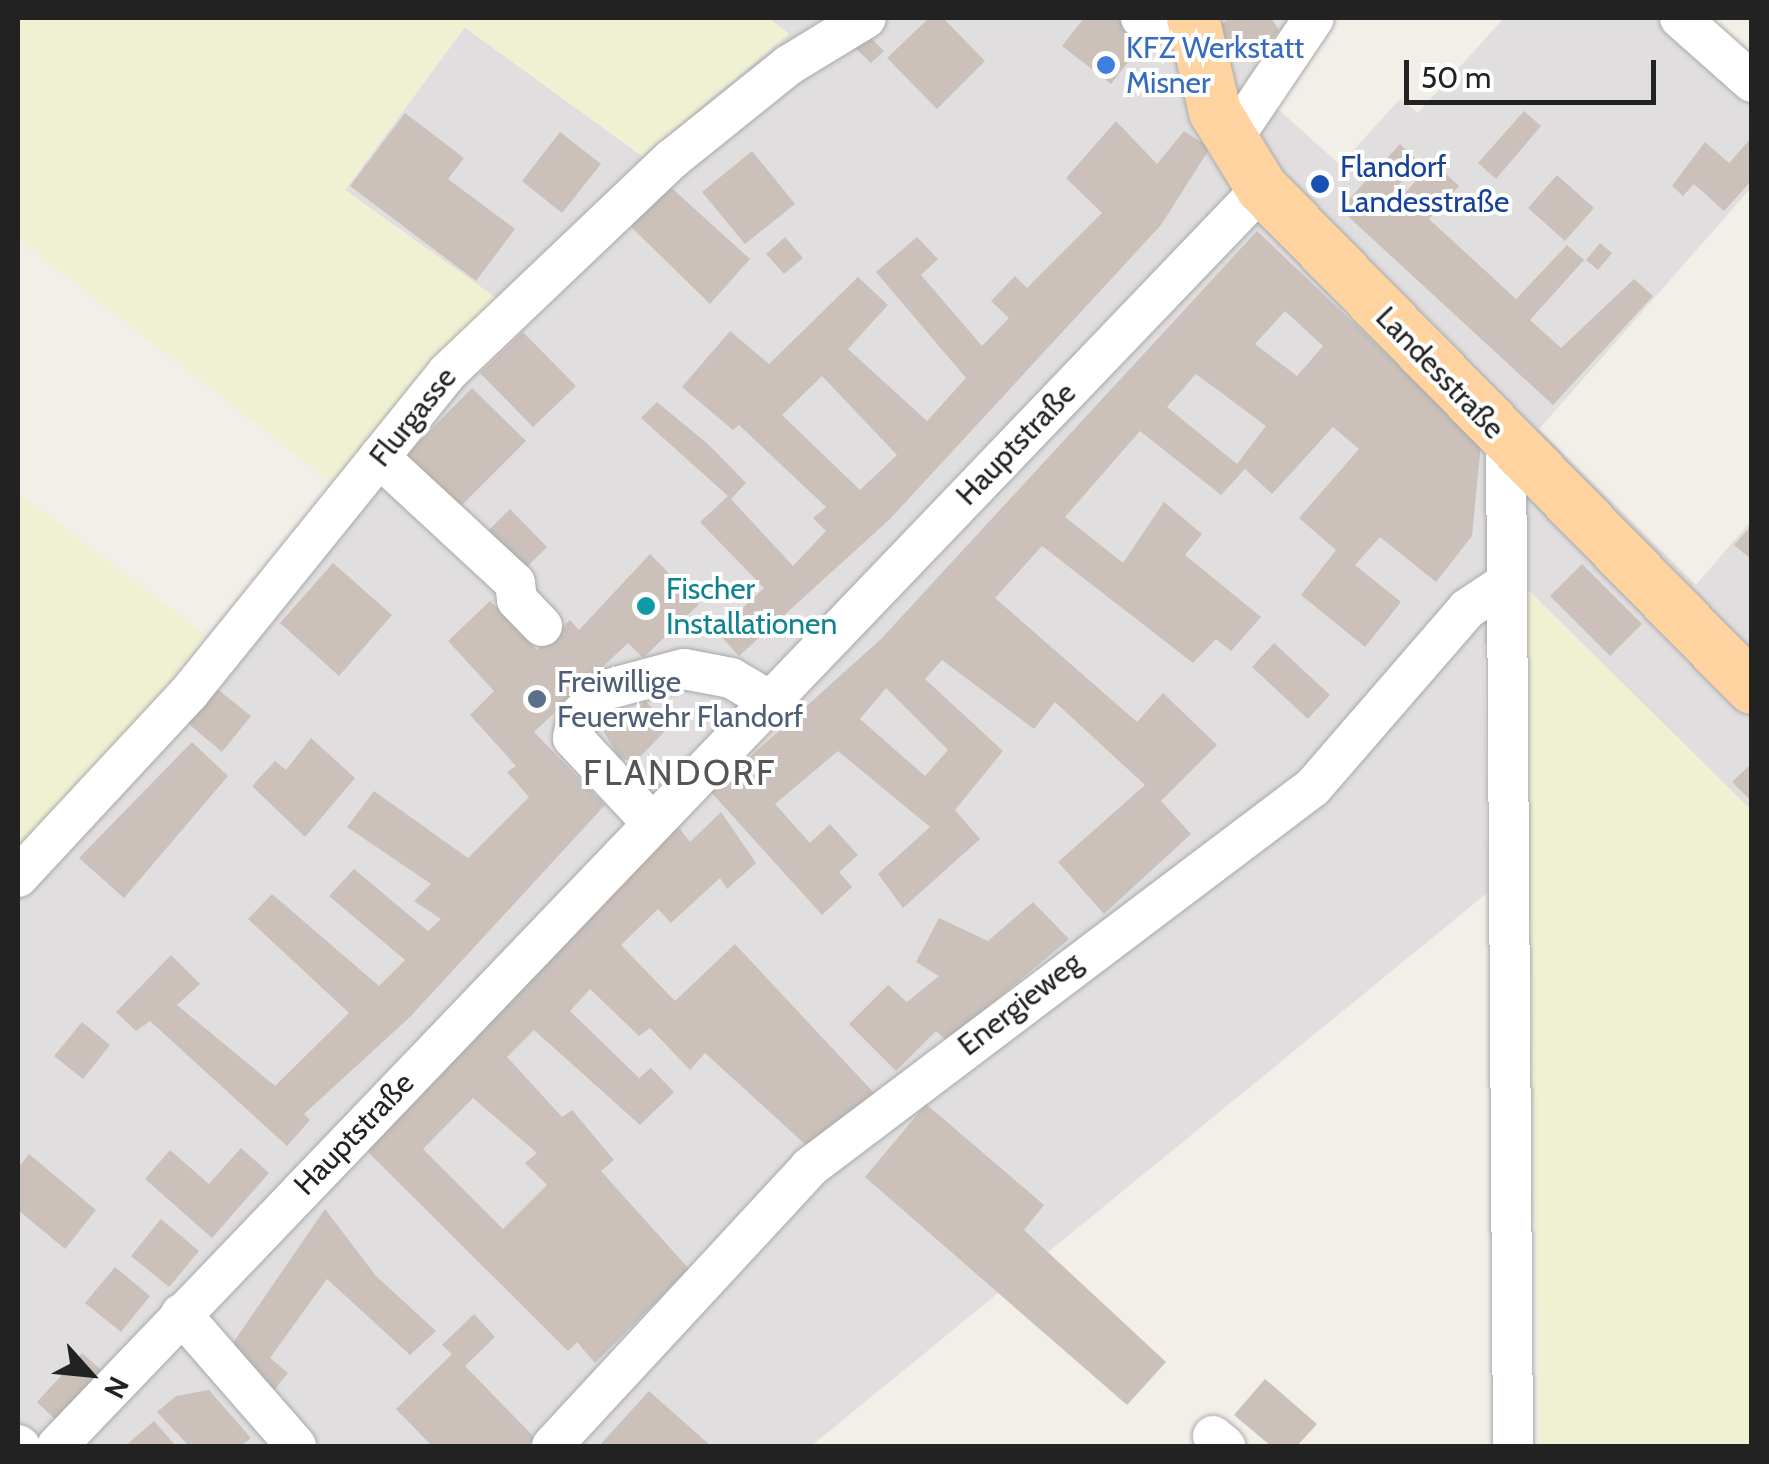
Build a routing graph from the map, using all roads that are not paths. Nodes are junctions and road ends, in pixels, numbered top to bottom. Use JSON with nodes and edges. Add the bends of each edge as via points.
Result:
{"nodes":[{"id":1,"x":866,"y":18,"type":"edge"},
{"id":2,"x":1140,"y":18,"type":"edge"},
{"id":3,"x":1314,"y":18,"type":"edge"},
{"id":4,"x":1680,"y":18,"type":"edge"},
{"id":5,"x":1194,"y":21,"type":"edge"},
{"id":6,"x":1752,"y":82,"type":"edge"},
{"id":7,"x":1231,"y":141,"type":"junction"},
{"id":8,"x":1262,"y":188,"type":"junction"},
{"id":9,"x":1506,"y":442,"type":"junction"},
{"id":10,"x":380,"y":458,"type":"junction"},
{"id":11,"x":1506,"y":584,"type":"junction"},
{"id":12,"x":542,"y":626,"type":"dead end"},
{"id":13,"x":1752,"y":688,"type":"edge"},
{"id":14,"x":770,"y":701,"type":"junction"},
{"id":15,"x":652,"y":822,"type":"junction"},
{"id":16,"x":18,"y":877,"type":"edge"},
{"id":17,"x":180,"y":1314,"type":"junction"},
{"id":18,"x":57,"y":1446,"type":"edge"},
{"id":19,"x":296,"y":1446,"type":"edge"},
{"id":20,"x":552,"y":1446,"type":"edge"},
{"id":21,"x":1512,"y":1446,"type":"edge"}],
"edges":[{"from":1,"to":10,"type":"street","name":"Flurgasse","via":[[789,65],[672,159],[447,374]]},
{"from":2,"to":5,"type":"street"},
{"from":3,"to":7,"type":"street"},
{"from":4,"to":6,"type":"street"},
{"from":5,"to":7,"type":"main road","name":"Landesstraße"},
{"from":7,"to":8,"type":"main road","name":"Landesstraße"},
{"from":8,"to":9,"type":"main road","name":"Landesstraße"},
{"from":8,"to":14,"type":"street","name":"Hauptstraße"},
{"from":9,"to":11,"type":"street"},
{"from":9,"to":13,"type":"main road","name":"Landesstraße"},
{"from":10,"to":12,"type":"street","via":[[515,583],[516,600]]},
{"from":10,"to":16,"type":"street","name":"Flurgasse","via":[[190,693]]},
{"from":11,"to":20,"type":"street","name":"Energieweg","via":[[1467,609],[1313,787],[810,1167]]},
{"from":11,"to":21,"type":"street"},
{"from":14,"to":15,"type":"street","name":"Hauptstraße"},
{"from":14,"to":15,"type":"street","via":[[731,678],[684,670],[605,690],[577,718],[573,738]]},
{"from":15,"to":17,"type":"street","name":"Hauptstraße"},
{"from":17,"to":18,"type":"street","name":"Hauptstraße"},
{"from":17,"to":19,"type":"street"}]}
